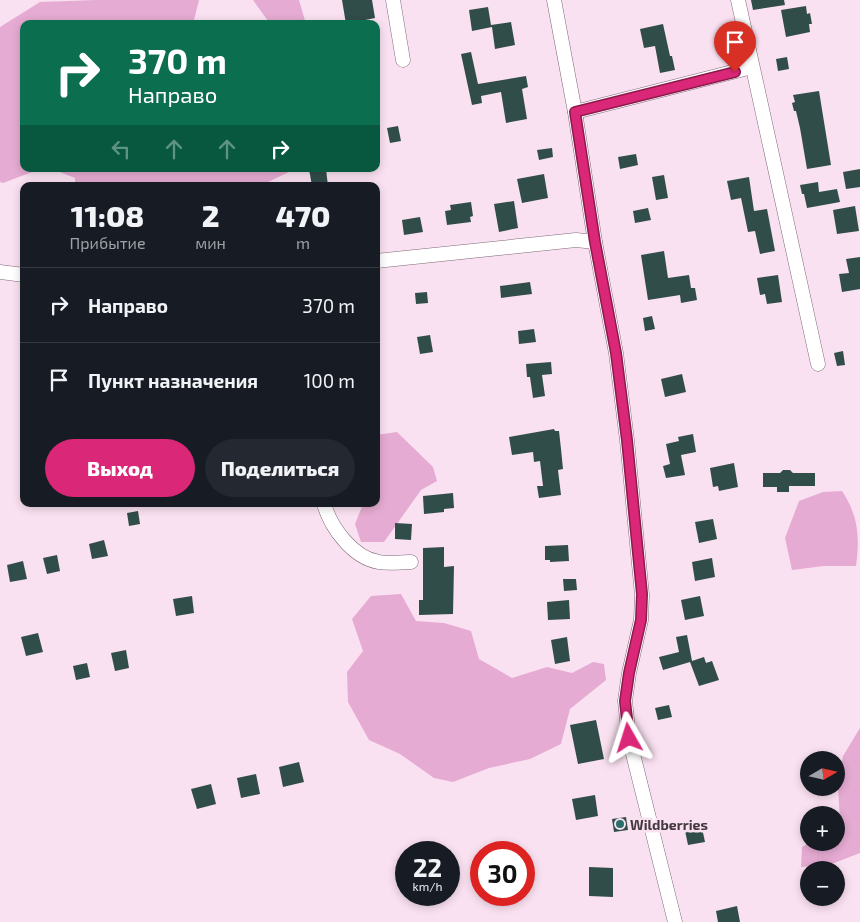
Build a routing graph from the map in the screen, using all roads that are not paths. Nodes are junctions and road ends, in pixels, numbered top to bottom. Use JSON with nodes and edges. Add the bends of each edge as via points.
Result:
{"nodes":[{"id":1,"x":393,"y":0,"type":"edge"},
{"id":2,"x":554,"y":0,"type":"edge"},
{"id":3,"x":738,"y":0,"type":"edge"},
{"id":4,"x":403,"y":60,"type":"dead end"},
{"id":5,"x":752,"y":67,"type":"junction"},
{"id":6,"x":575,"y":112,"type":"junction"},
{"id":7,"x":595,"y":242,"type":"junction"},
{"id":8,"x":380,"y":261,"type":"edge"},
{"id":9,"x":0,"y":272,"type":"edge"},
{"id":10,"x":20,"y":274,"type":"edge"},
{"id":11,"x":818,"y":364,"type":"dead end"},
{"id":12,"x":325,"y":507,"type":"edge"},
{"id":13,"x":411,"y":562,"type":"dead end"},
{"id":14,"x":675,"y":922,"type":"edge"}],
"edges":[{"from":1,"to":4,"type":"street"},
{"from":2,"to":6,"type":"street"},
{"from":3,"to":5,"type":"street"},
{"from":5,"to":6,"type":"street"},
{"from":5,"to":11,"type":"street"},
{"from":6,"to":7,"type":"street"},
{"from":7,"to":8,"type":"street","via":[[576,240]]},
{"from":7,"to":14,"type":"street","via":[[616,353],[642,594],[641,620],[625,701],[629,738]]},
{"from":9,"to":10,"type":"street"},
{"from":12,"to":13,"type":"street","via":[[336,529],[363,557],[380,562]]}]}
